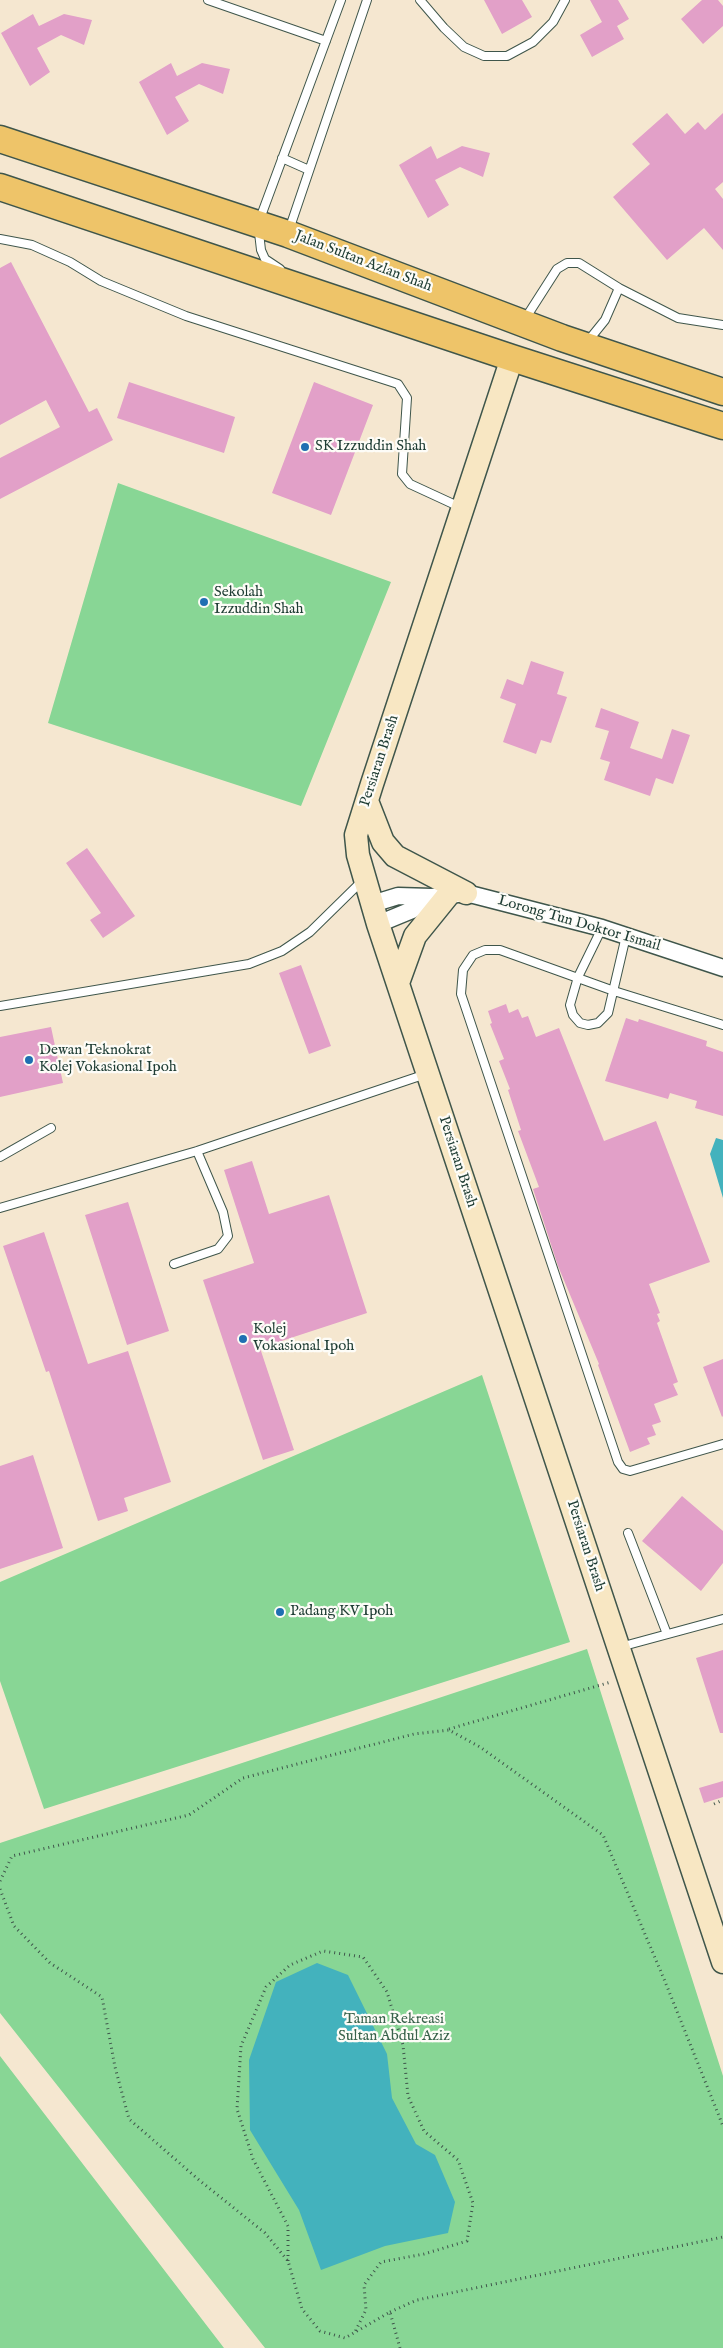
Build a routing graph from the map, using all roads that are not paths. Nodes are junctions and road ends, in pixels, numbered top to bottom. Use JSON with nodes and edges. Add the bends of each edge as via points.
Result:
{"nodes":[{"id":1,"x":208,"y":0,"type":"edge"},
{"id":2,"x":341,"y":0,"type":"edge"},
{"id":3,"x":367,"y":0,"type":"edge"},
{"id":4,"x":420,"y":0,"type":"edge"},
{"id":5,"x":565,"y":0,"type":"edge"},
{"id":6,"x":326,"y":41,"type":"junction"},
{"id":7,"x":0,"y":139,"type":"edge"},
{"id":8,"x":282,"y":158,"type":"junction"},
{"id":9,"x":309,"y":170,"type":"junction"},
{"id":10,"x":0,"y":187,"type":"edge"},
{"id":11,"x":258,"y":224,"type":"junction"},
{"id":12,"x":288,"y":234,"type":"junction"},
{"id":13,"x":0,"y":239,"type":"edge"},
{"id":14,"x":619,"y":288,"type":"junction"},
{"id":15,"x":343,"y":301,"type":"junction"},
{"id":16,"x":523,"y":323,"type":"junction"},
{"id":17,"x":723,"y":325,"type":"edge"},
{"id":18,"x":585,"y":346,"type":"junction"},
{"id":19,"x":512,"y":358,"type":"junction"},
{"id":20,"x":723,"y":392,"type":"edge"},
{"id":21,"x":723,"y":426,"type":"edge"},
{"id":22,"x":462,"y":508,"type":"junction"},
{"id":23,"x":367,"y":801,"type":"junction"},
{"id":24,"x":364,"y":880,"type":"junction"},
{"id":25,"x":449,"y":895,"type":"junction"},
{"id":26,"x":375,"y":914,"type":"junction"},
{"id":27,"x":602,"y":928,"type":"junction"},
{"id":28,"x":626,"y":936,"type":"junction"},
{"id":29,"x":723,"y":968,"type":"edge"},
{"id":30,"x":578,"y":978,"type":"junction"},
{"id":31,"x":398,"y":983,"type":"junction"},
{"id":32,"x":614,"y":991,"type":"junction"},
{"id":33,"x":0,"y":1006,"type":"edge"},
{"id":34,"x":723,"y":1025,"type":"edge"},
{"id":35,"x":428,"y":1074,"type":"junction"},
{"id":36,"x":51,"y":1128,"type":"dead end"},
{"id":37,"x":197,"y":1151,"type":"junction"},
{"id":38,"x":0,"y":1157,"type":"edge"},
{"id":39,"x":0,"y":1208,"type":"edge"},
{"id":40,"x":174,"y":1264,"type":"dead end"},
{"id":41,"x":723,"y":1444,"type":"edge"},
{"id":42,"x":628,"y":1533,"type":"dead end"},
{"id":43,"x":723,"y":1619,"type":"edge"},
{"id":44,"x":667,"y":1634,"type":"junction"},
{"id":45,"x":618,"y":1647,"type":"junction"},
{"id":46,"x":723,"y":1962,"type":"edge"}],
"edges":[{"from":1,"to":6,"type":"lane"},
{"from":2,"to":6,"type":"lane"},
{"from":3,"to":9,"type":"lane"},
{"from":4,"to":5,"type":"lane","via":[[464,47],[484,56],[507,56],[533,42],[553,22]]},
{"from":6,"to":8,"type":"lane"},
{"from":7,"to":11,"type":"main road","name":"Jalan Sultan Azlan Shah"},
{"from":8,"to":9,"type":"lane"},
{"from":8,"to":11,"type":"lane"},
{"from":9,"to":12,"type":"lane"},
{"from":10,"to":15,"type":"main road"},
{"from":11,"to":12,"type":"main road","name":"Jalan Sultan Azlan Shah"},
{"from":11,"to":15,"type":"lane","via":[[258,239],[266,259],[280,270],[337,293]]},
{"from":12,"to":16,"type":"main road","name":"Jalan Sultan Azlan Shah"},
{"from":13,"to":22,"type":"lane","via":[[32,245],[70,262],[101,281],[186,316],[398,384],[407,398],[402,474],[410,484]]},
{"from":14,"to":16,"type":"lane","via":[[579,263],[567,263],[556,268]]},
{"from":14,"to":17,"type":"lane","via":[[678,318]]},
{"from":14,"to":18,"type":"lane","via":[[605,320]]},
{"from":15,"to":19,"type":"main road"},
{"from":16,"to":18,"type":"main road","name":"Jalan Sultan Azlan Shah"},
{"from":18,"to":20,"type":"main road","name":"Jalan Sultan Azlan Shah"},
{"from":19,"to":21,"type":"main road"},
{"from":19,"to":22,"type":"street","name":"Persiaran Brash"},
{"from":22,"to":23,"type":"street","name":"Persiaran Brash"},
{"from":23,"to":24,"type":"street","name":"Persiaran Brash","via":[[356,835]]},
{"from":23,"to":25,"type":"street","via":[[382,842],[395,856]]},
{"from":24,"to":26,"type":"street","name":"Persiaran Brash"},
{"from":24,"to":33,"type":"lane","via":[[310,932],[282,951],[249,964]]},
{"from":25,"to":26,"type":"street","via":[[412,910]]},
{"from":25,"to":27,"type":"street","name":"Lorong Tun Doktor Ismail"},
{"from":25,"to":31,"type":"street","via":[[414,936]]},
{"from":26,"to":31,"type":"street","name":"Persiaran Brash"},
{"from":27,"to":28,"type":"street","name":"Lorong Tun Doktor Ismail"},
{"from":27,"to":30,"type":"lane"},
{"from":28,"to":29,"type":"street","name":"Lorong Tun Doktor Ismail"},
{"from":28,"to":32,"type":"lane"},
{"from":30,"to":32,"type":"lane"},
{"from":30,"to":32,"type":"lane","via":[[570,1005],[580,1023],[598,1024],[604,1020]]},
{"from":30,"to":41,"type":"lane","via":[[500,950],[485,950],[472,955],[463,970],[461,994],[618,1462],[623,1469],[630,1471]]},
{"from":31,"to":35,"type":"street","name":"Persiaran Brash"},
{"from":32,"to":34,"type":"lane"},
{"from":35,"to":37,"type":"lane"},
{"from":35,"to":45,"type":"street","name":"Persiaran Brash"},
{"from":36,"to":38,"type":"lane"},
{"from":37,"to":39,"type":"lane"},
{"from":37,"to":40,"type":"lane","via":[[223,1212],[228,1236],[218,1249]]},
{"from":42,"to":44,"type":"lane"},
{"from":43,"to":44,"type":"lane"},
{"from":44,"to":45,"type":"lane"},
{"from":45,"to":46,"type":"street","name":"Persiaran Brash"}]}
